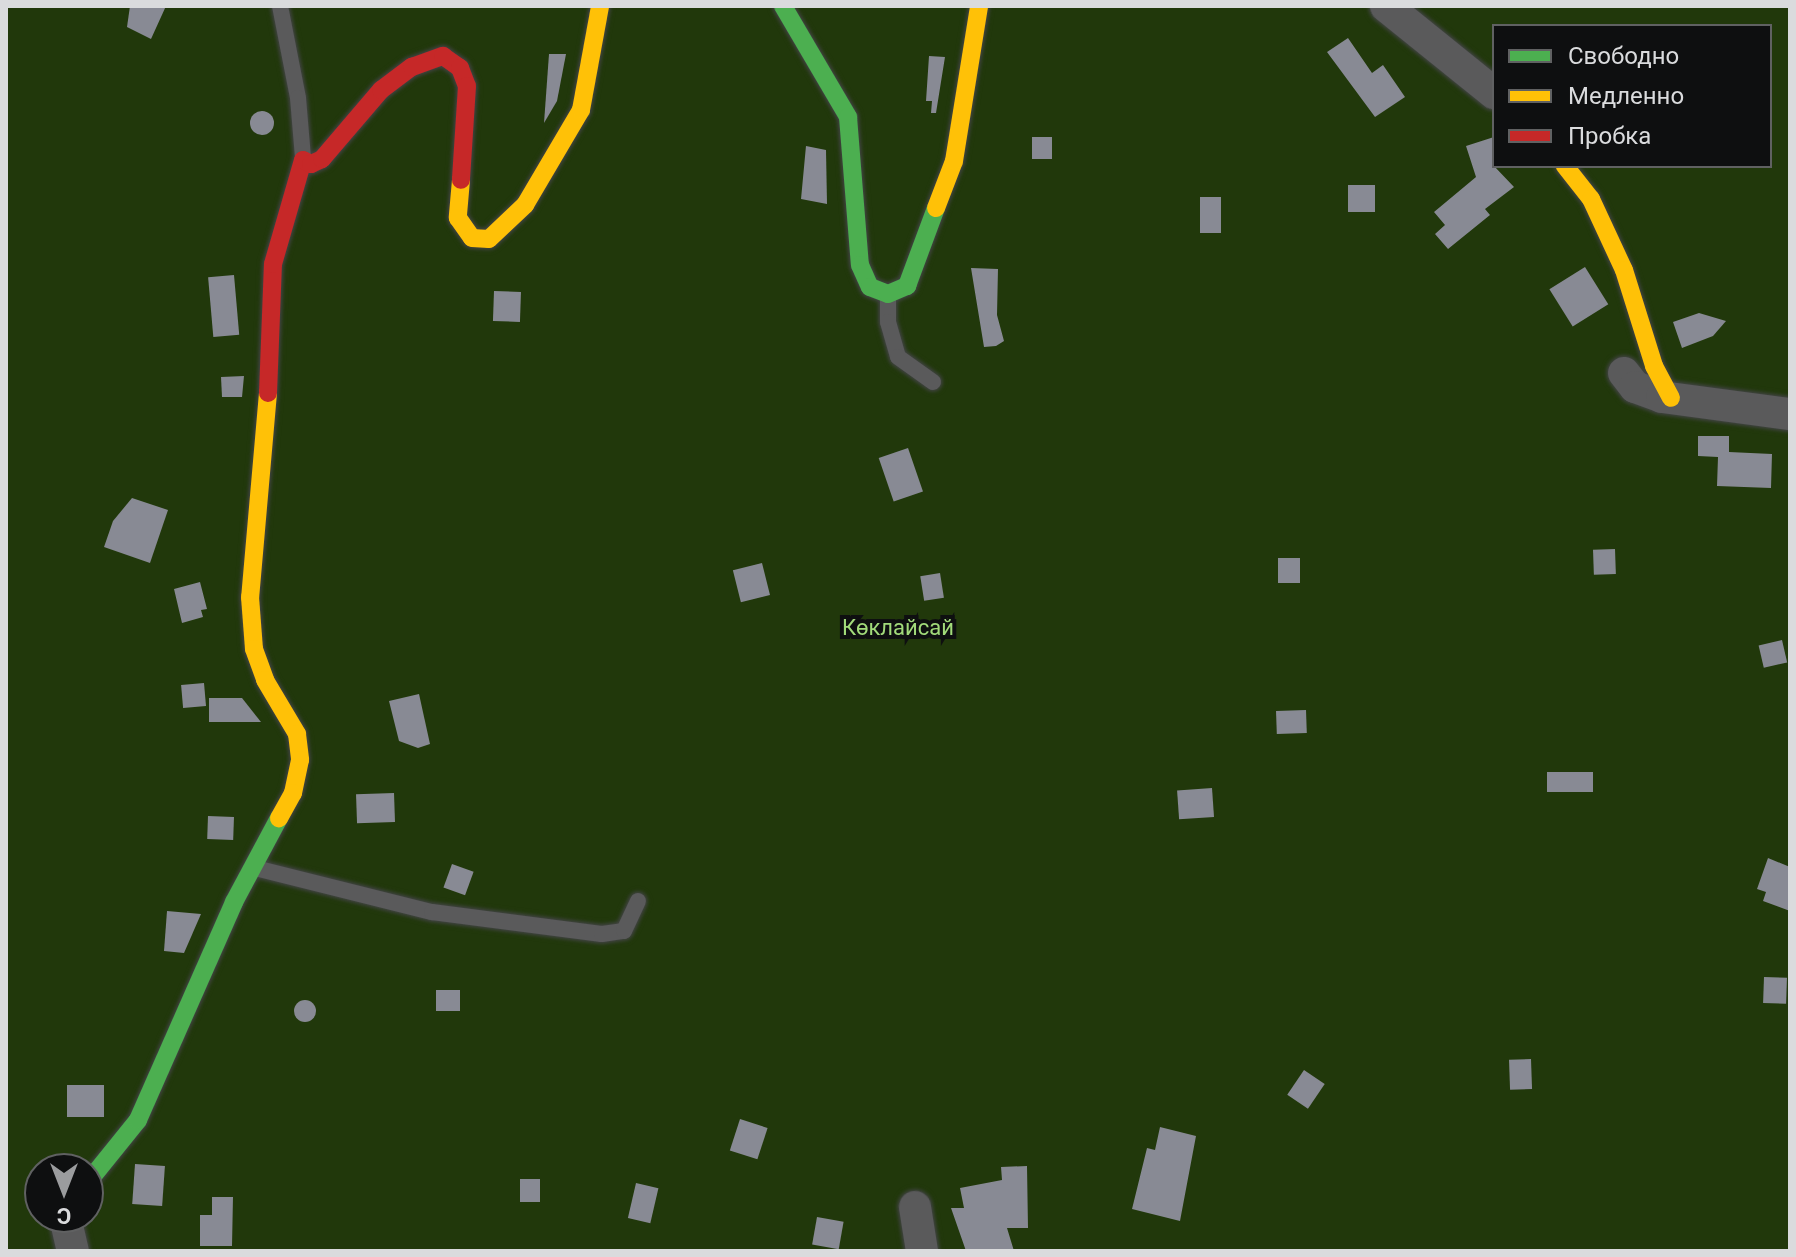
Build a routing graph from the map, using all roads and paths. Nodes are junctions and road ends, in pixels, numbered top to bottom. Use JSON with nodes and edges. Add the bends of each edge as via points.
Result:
{"nodes":[{"id":1,"x":280,"y":6,"type":"edge"},
{"id":2,"x":600,"y":6,"type":"edge"},
{"id":3,"x":783,"y":6,"type":"edge"},
{"id":4,"x":979,"y":6,"type":"edge"},
{"id":5,"x":1386,"y":6,"type":"edge"},
{"id":6,"x":1492,"y":91,"type":"edge"},
{"id":7,"x":303,"y":160,"type":"junction"},
{"id":8,"x":1567,"y":168,"type":"edge"},
{"id":9,"x":888,"y":294,"type":"junction"},
{"id":10,"x":1624,"y":373,"type":"dead end"},
{"id":11,"x":933,"y":382,"type":"dead end"},
{"id":12,"x":1671,"y":398,"type":"junction"},
{"id":13,"x":1790,"y":414,"type":"edge"},
{"id":14,"x":253,"y":867,"type":"junction"},
{"id":15,"x":638,"y":901,"type":"dead end"},
{"id":16,"x":104,"y":1162,"type":"edge"},
{"id":17,"x":915,"y":1207,"type":"dead end"},
{"id":18,"x":922,"y":1251,"type":"edge"}],
"edges":[{"from":1,"to":7,"type":"lane","via":[[298,98]]},
{"from":2,"to":7,"type":"street","via":[[581,110],[525,205],[489,239],[472,238],[458,218],[467,86],[460,68],[443,56],[412,67],[381,90],[322,159],[311,164]]},
{"from":3,"to":9,"type":"street","via":[[848,117],[860,265],[870,287]]},
{"from":4,"to":9,"type":"street","via":[[954,161],[907,286]]},
{"from":5,"to":6,"type":"street"},
{"from":7,"to":14,"type":"street","via":[[273,264],[250,597],[254,649],[265,680],[297,734],[300,760],[293,793]]},
{"from":8,"to":12,"type":"street","via":[[1591,199],[1624,270],[1654,366]]},
{"from":9,"to":11,"type":"lane","via":[[888,322],[898,357]]},
{"from":10,"to":12,"type":"street","via":[[1635,387]]},
{"from":12,"to":13,"type":"street"},
{"from":14,"to":15,"type":"lane","via":[[432,912],[602,934],[624,931]]},
{"from":14,"to":16,"type":"street","via":[[138,1120]]},
{"from":17,"to":18,"type":"street"}]}
